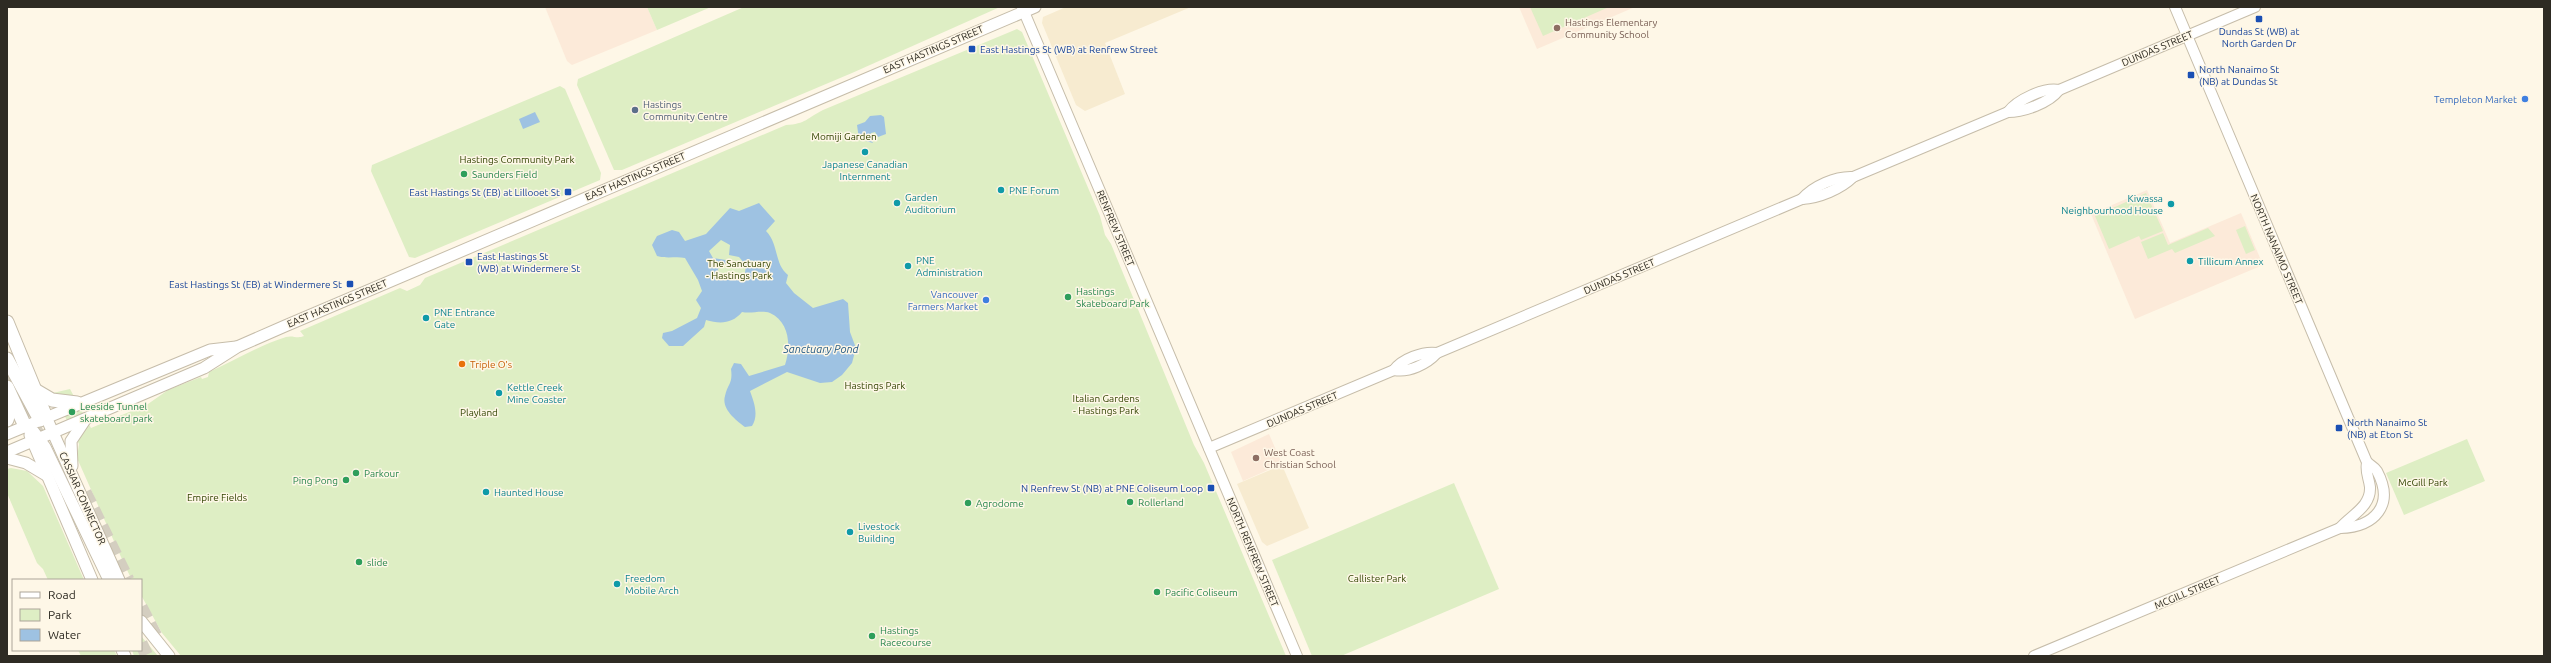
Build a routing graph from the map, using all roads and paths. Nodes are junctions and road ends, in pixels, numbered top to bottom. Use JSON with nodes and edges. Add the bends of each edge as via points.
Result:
{"nodes":[{"id":1,"x":2175,"y":7,"type":"edge"},
{"id":2,"x":2255,"y":7,"type":"edge"},
{"id":3,"x":1027,"y":8,"type":"edge"},
{"id":4,"x":2186,"y":36,"type":"junction"},
{"id":5,"x":7,"y":322,"type":"edge"},
{"id":6,"x":237,"y":347,"type":"junction"},
{"id":7,"x":7,"y":359,"type":"edge"},
{"id":8,"x":8,"y":390,"type":"edge"},
{"id":9,"x":35,"y":390,"type":"junction"},
{"id":10,"x":77,"y":403,"type":"junction"},
{"id":11,"x":43,"y":418,"type":"junction"},
{"id":12,"x":85,"y":419,"type":"junction"},
{"id":13,"x":7,"y":420,"type":"edge"},
{"id":14,"x":25,"y":426,"type":"junction"},
{"id":15,"x":53,"y":432,"type":"junction"},
{"id":16,"x":7,"y":434,"type":"edge"},
{"id":17,"x":36,"y":440,"type":"junction"},
{"id":18,"x":1210,"y":448,"type":"junction"},
{"id":19,"x":7,"y":452,"type":"edge"},
{"id":20,"x":7,"y":458,"type":"edge"},
{"id":21,"x":2367,"y":463,"type":"junction"},
{"id":22,"x":46,"y":475,"type":"junction"},
{"id":23,"x":74,"y":477,"type":"junction"},
{"id":24,"x":2367,"y":503,"type":"joint"},
{"id":25,"x":2379,"y":511,"type":"joint"},
{"id":26,"x":2340,"y":528,"type":"junction"},
{"id":27,"x":92,"y":579,"type":"edge"},
{"id":28,"x":108,"y":579,"type":"edge"},
{"id":29,"x":119,"y":579,"type":"edge"},
{"id":30,"x":142,"y":622,"type":"edge"},
{"id":31,"x":169,"y":656,"type":"edge"},
{"id":32,"x":1297,"y":656,"type":"edge"},
{"id":33,"x":2034,"y":656,"type":"edge"}],
"edges":[{"from":1,"to":4,"type":"street","name":"NORTH NANAIMO STREET"},
{"from":2,"to":4,"type":"street","name":"DUNDAS STREET"},
{"from":3,"to":6,"type":"main road","name":"EAST HASTINGS STREET"},
{"from":3,"to":18,"type":"street","name":"RENFREW STREET"},
{"from":4,"to":18,"type":"street","name":"DUNDAS STREET","via":[[2059,90],[2052,88],[2037,94],[2013,105],[2008,112],[1853,177],[1847,183],[1825,193],[1802,199],[1436,353],[1432,359],[1418,366],[1401,372],[1394,370]]},
{"from":4,"to":21,"type":"street","name":"NORTH NANAIMO STREET"},
{"from":5,"to":9,"type":"highway"},
{"from":6,"to":10,"type":"main road","name":"EAST HASTINGS STREET","via":[[210,350]]},
{"from":6,"to":12,"type":"main road","name":"EAST HASTINGS STREET","via":[[204,368]]},
{"from":7,"to":11,"type":"highway"},
{"from":8,"to":13,"type":"highway","via":[[10,410]]},
{"from":8,"to":14,"type":"highway"},
{"from":9,"to":10,"type":"highway","via":[[52,400]]},
{"from":9,"to":11,"type":"highway"},
{"from":10,"to":11,"type":"main road","name":"EAST HASTINGS STREET"},
{"from":11,"to":14,"type":"main road","name":"EAST HASTINGS STREET"},
{"from":11,"to":15,"type":"main road"},
{"from":12,"to":15,"type":"main road","name":"EAST HASTINGS STREET"},
{"from":12,"to":23,"type":"main road","via":[[71,441],[70,454]]},
{"from":14,"to":16,"type":"main road","name":"EAST HASTINGS STREET"},
{"from":14,"to":17,"type":"main road"},
{"from":15,"to":17,"type":"main road","name":"EAST HASTINGS STREET"},
{"from":15,"to":23,"type":"main road","name":"CASSIAR CONNECTOR"},
{"from":17,"to":19,"type":"main road","name":"EAST HASTINGS STREET"},
{"from":17,"to":22,"type":"main road"},
{"from":17,"to":28,"type":"main road"},
{"from":18,"to":32,"type":"street","name":"NORTH RENFREW STREET"},
{"from":20,"to":22,"type":"main road","via":[[26,463]]},
{"from":21,"to":24,"type":"street","name":"NORTH NANAIMO STREET","via":[[2365,471],[2370,486]]},
{"from":21,"to":25,"type":"street","name":"NORTH NANAIMO STREET","via":[[2376,468],[2383,491],[2384,498]]},
{"from":22,"to":27,"type":"main road"},
{"from":23,"to":29,"type":"main road","name":"CASSIAR CONNECTOR"},
{"from":24,"to":26,"type":"street","name":"MCGILL STREET"},
{"from":25,"to":26,"type":"street","name":"MCGILL STREET","via":[[2354,528]]},
{"from":26,"to":33,"type":"street","name":"MCGILL STREET"},
{"from":30,"to":31,"type":"main road"}]}
